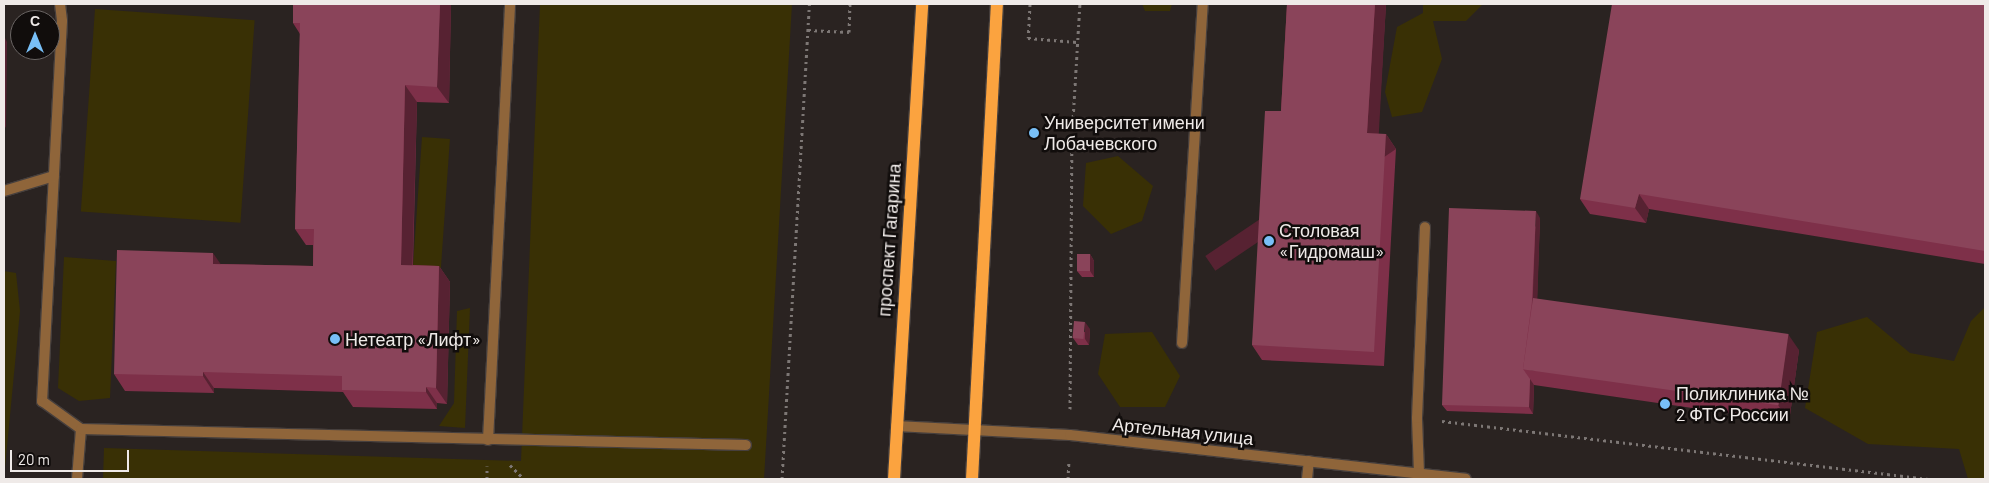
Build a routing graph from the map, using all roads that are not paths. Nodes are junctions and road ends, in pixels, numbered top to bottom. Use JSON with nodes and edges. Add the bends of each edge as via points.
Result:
{"nodes":[{"id":1,"x":60,"y":4,"type":"edge"},
{"id":2,"x":510,"y":4,"type":"edge"},
{"id":3,"x":922,"y":4,"type":"edge"},
{"id":4,"x":997,"y":4,"type":"edge"},
{"id":5,"x":1203,"y":4,"type":"edge"},
{"id":6,"x":54,"y":176,"type":"junction"},
{"id":7,"x":4,"y":191,"type":"edge"},
{"id":8,"x":1425,"y":227,"type":"dead end"},
{"id":9,"x":1182,"y":343,"type":"dead end"},
{"id":10,"x":896,"y":426,"type":"junction"},
{"id":11,"x":81,"y":429,"type":"junction"},
{"id":12,"x":975,"y":430,"type":"junction"},
{"id":13,"x":488,"y":440,"type":"junction"},
{"id":14,"x":746,"y":445,"type":"dead end"},
{"id":15,"x":1310,"y":461,"type":"junction"},
{"id":16,"x":1419,"y":472,"type":"junction"},
{"id":17,"x":1439,"y":477,"type":"edge"},
{"id":18,"x":77,"y":479,"type":"edge"},
{"id":19,"x":894,"y":479,"type":"edge"},
{"id":20,"x":972,"y":479,"type":"edge"},
{"id":21,"x":1306,"y":479,"type":"edge"},
{"id":22,"x":1466,"y":479,"type":"edge"}],
"edges":[{"from":1,"to":6,"type":"street"},
{"from":2,"to":13,"type":"street"},
{"from":3,"to":10,"type":"main road","name":"проспект Гагарина"},
{"from":4,"to":12,"type":"main road"},
{"from":5,"to":9,"type":"street"},
{"from":6,"to":7,"type":"street"},
{"from":6,"to":11,"type":"street","via":[[42,401]]},
{"from":8,"to":16,"type":"street","via":[[1417,418]]},
{"from":10,"to":12,"type":"street","name":"Артельная улица"},
{"from":10,"to":19,"type":"main road","name":"проспект Гагарина"},
{"from":11,"to":13,"type":"street"},
{"from":11,"to":18,"type":"street"},
{"from":12,"to":15,"type":"street","name":"Артельная улица","via":[[1070,435]]},
{"from":12,"to":20,"type":"main road"},
{"from":13,"to":14,"type":"street"},
{"from":15,"to":16,"type":"street","name":"Артельная улица"},
{"from":15,"to":21,"type":"street"},
{"from":16,"to":17,"type":"street","name":"Артельная улица"},
{"from":17,"to":22,"type":"street","name":"Артельная улица"}]}
